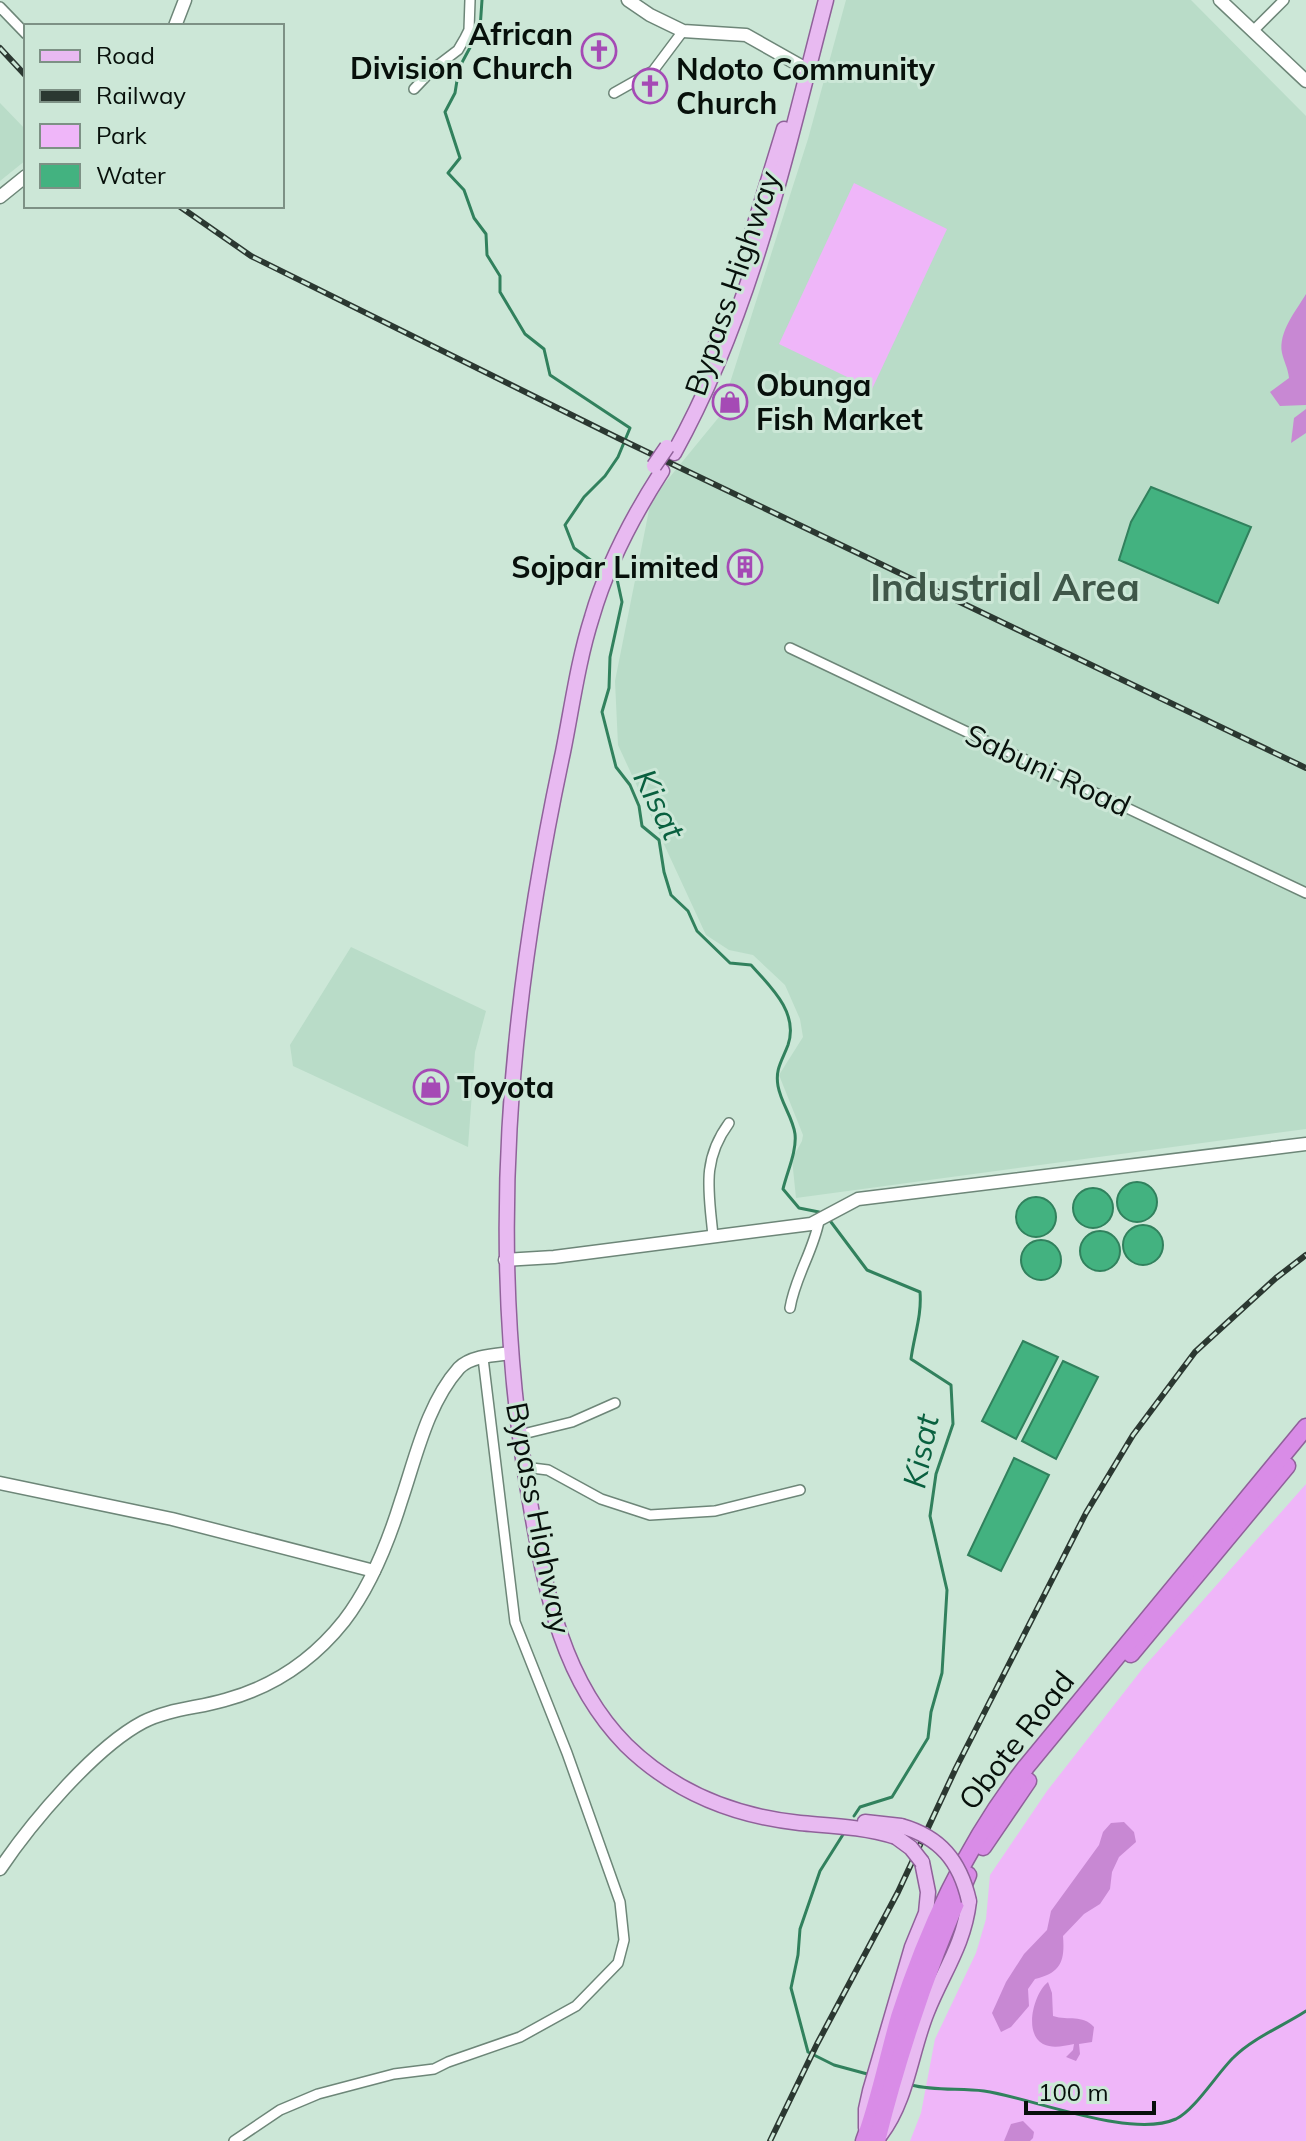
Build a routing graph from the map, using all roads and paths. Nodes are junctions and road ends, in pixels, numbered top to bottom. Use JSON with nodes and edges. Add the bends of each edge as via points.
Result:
{"nodes":[{"id":1,"x":185,"y":0,"type":"edge"},
{"id":2,"x":470,"y":0,"type":"edge"},
{"id":3,"x":628,"y":0,"type":"edge"},
{"id":4,"x":826,"y":0,"type":"edge"},
{"id":5,"x":1220,"y":0,"type":"edge"},
{"id":6,"x":1284,"y":0,"type":"edge"},
{"id":7,"x":0,"y":7,"type":"edge"},
{"id":8,"x":176,"y":24,"type":"edge"},
{"id":9,"x":683,"y":31,"type":"junction"},
{"id":10,"x":1253,"y":31,"type":"junction"},
{"id":11,"x":24,"y":32,"type":"edge"},
{"id":12,"x":808,"y":70,"type":"junction"},
{"id":13,"x":1306,"y":81,"type":"edge"},
{"id":14,"x":414,"y":89,"type":"dead end"},
{"id":15,"x":614,"y":93,"type":"dead end"},
{"id":16,"x":24,"y":178,"type":"edge"},
{"id":17,"x":0,"y":197,"type":"edge"},
{"id":18,"x":790,"y":648,"type":"dead end"},
{"id":19,"x":1306,"y":893,"type":"edge"},
{"id":20,"x":729,"y":1123,"type":"dead end"},
{"id":21,"x":1306,"y":1144,"type":"edge"},
{"id":22,"x":819,"y":1221,"type":"junction"},
{"id":23,"x":713,"y":1236,"type":"junction"},
{"id":24,"x":505,"y":1260,"type":"junction"},
{"id":25,"x":790,"y":1308,"type":"dead end"},
{"id":26,"x":511,"y":1353,"type":"junction"},
{"id":27,"x":483,"y":1358,"type":"junction"},
{"id":28,"x":615,"y":1403,"type":"dead end"},
{"id":29,"x":1306,"y":1427,"type":"edge"},
{"id":30,"x":519,"y":1435,"type":"junction"},
{"id":31,"x":1306,"y":1443,"type":"edge"},
{"id":32,"x":524,"y":1467,"type":"junction"},
{"id":33,"x":0,"y":1483,"type":"edge"},
{"id":34,"x":800,"y":1490,"type":"dead end"},
{"id":35,"x":374,"y":1571,"type":"junction"},
{"id":36,"x":658,"y":1769,"type":"junction"},
{"id":37,"x":0,"y":1869,"type":"edge"},
{"id":38,"x":871,"y":2138,"type":"edge"},
{"id":39,"x":234,"y":2141,"type":"edge"}],
"edges":[{"from":1,"to":8,"type":"street"},
{"from":2,"to":14,"type":"street","via":[[469,30],[458,50]]},
{"from":3,"to":9,"type":"street"},
{"from":4,"to":12,"type":"main road","name":"Bypass Highway"},
{"from":5,"to":10,"type":"street"},
{"from":6,"to":10,"type":"street"},
{"from":7,"to":11,"type":"street"},
{"from":9,"to":12,"type":"street","via":[[746,35]]},
{"from":9,"to":15,"type":"street","via":[[653,71]]},
{"from":10,"to":13,"type":"street"},
{"from":12,"to":24,"type":"main road","name":"Bypass Highway","bridge":true,"via":[[791,107],[714,350],[670,450],[609,548],[581,622],[550,782],[515,1051]]},
{"from":16,"to":17,"type":"street"},
{"from":18,"to":19,"type":"street","name":"Sabuni Road"},
{"from":20,"to":23,"type":"street","via":[[714,1146],[710,1165]]},
{"from":21,"to":22,"type":"street","via":[[858,1199]]},
{"from":22,"to":23,"type":"street"},
{"from":22,"to":25,"type":"street"},
{"from":23,"to":24,"type":"street"},
{"from":24,"to":26,"type":"main road","name":"Bypass Highway"},
{"from":26,"to":27,"type":"street"},
{"from":26,"to":30,"type":"main road","name":"Bypass Highway"},
{"from":27,"to":35,"type":"street","via":[[460,1367],[431,1416]]},
{"from":27,"to":39,"type":"street","name":"Bypass Highway","via":[[515,1622],[620,1902],[624,1940],[618,1963],[576,2006],[520,2037],[424,2072],[394,2074],[318,2094],[280,2110]]},
{"from":28,"to":30,"type":"street","via":[[572,1422]]},
{"from":29,"to":38,"type":"highway","name":"Obote Road","via":[[997,1804],[934,1921],[912,1978]]},
{"from":30,"to":32,"type":"main road","name":"Bypass Highway"},
{"from":31,"to":38,"type":"highway","name":"Obote Road","via":[[1031,1777],[978,1855],[952,1908]]},
{"from":32,"to":34,"type":"street","via":[[548,1470],[601,1499],[650,1515],[715,1511]]},
{"from":32,"to":36,"type":"main road","name":"Bypass Highway","via":[[544,1573],[569,1659],[598,1712]]},
{"from":33,"to":35,"type":"street","via":[[172,1519]]},
{"from":35,"to":37,"type":"street","via":[[345,1619],[293,1671],[226,1700],[164,1713],[121,1736],[38,1818]]},
{"from":36,"to":38,"type":"main road","bridge":true,"via":[[706,1800],[744,1813],[896,1837],[922,1862],[926,1913],[870,2091],[866,2109]]},
{"from":36,"to":38,"type":"main road","bridge":true,"via":[[751,1808],[915,1830],[944,1847],[956,1863],[969,1901],[961,1943],[928,2011],[894,2117]]}]}
